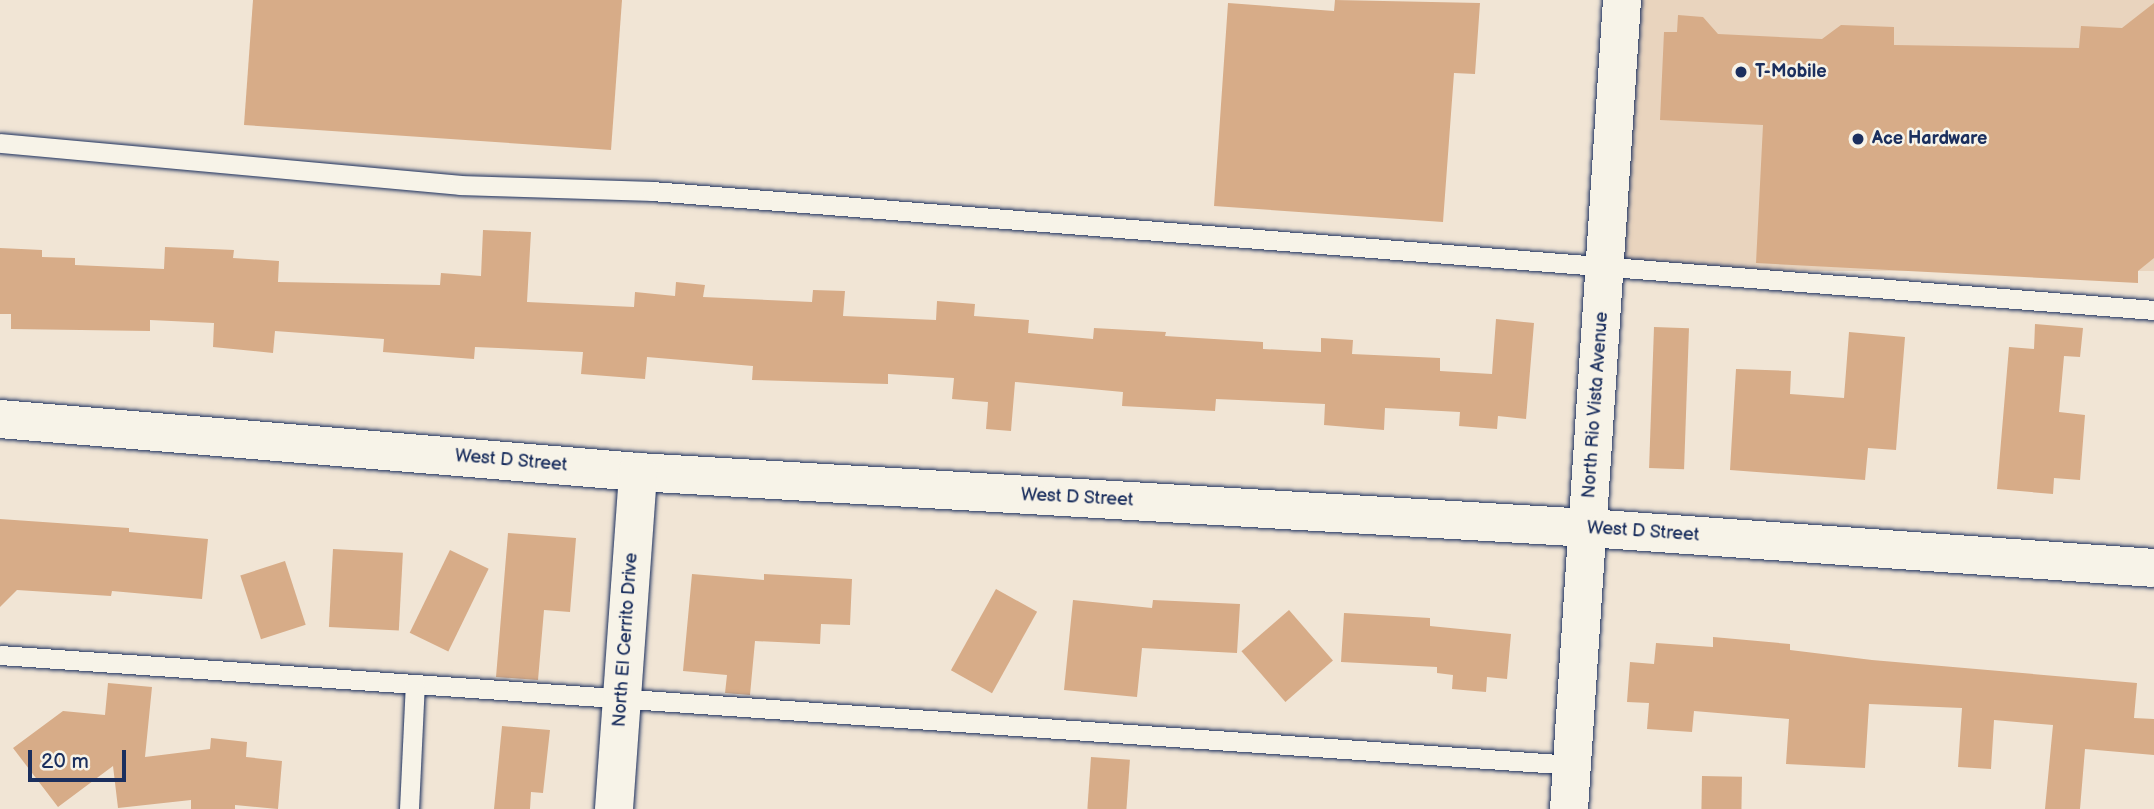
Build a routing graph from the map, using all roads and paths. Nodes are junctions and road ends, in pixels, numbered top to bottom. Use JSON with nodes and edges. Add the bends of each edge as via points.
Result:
{"nodes":[{"id":1,"x":1622,"y":0,"type":"edge"},
{"id":2,"x":0,"y":143,"type":"edge"},
{"id":3,"x":1605,"y":270,"type":"junction"},
{"id":4,"x":2154,"y":310,"type":"edge"},
{"id":5,"x":0,"y":419,"type":"edge"},
{"id":6,"x":638,"y":472,"type":"junction"},
{"id":7,"x":1588,"y":528,"type":"junction"},
{"id":8,"x":2154,"y":568,"type":"edge"},
{"id":9,"x":0,"y":655,"type":"edge"},
{"id":10,"x":415,"y":684,"type":"junction"},
{"id":11,"x":622,"y":699,"type":"junction"},
{"id":12,"x":1573,"y":765,"type":"junction"},
{"id":13,"x":409,"y":809,"type":"edge"},
{"id":14,"x":614,"y":809,"type":"edge"},
{"id":15,"x":1570,"y":809,"type":"edge"}],
"edges":[{"from":1,"to":3,"type":"street","name":"North Rio Vista Avenue"},
{"from":2,"to":3,"type":"lane","via":[[460,185],[652,191]]},
{"from":3,"to":4,"type":"lane"},
{"from":3,"to":7,"type":"street","name":"North Rio Vista Avenue"},
{"from":5,"to":6,"type":"street","name":"West D Street"},
{"from":6,"to":7,"type":"street","name":"West D Street"},
{"from":6,"to":11,"type":"street","name":"North El Cerrito Drive"},
{"from":7,"to":8,"type":"street","name":"West D Street"},
{"from":7,"to":12,"type":"street","name":"North Rio Vista Avenue"},
{"from":9,"to":10,"type":"lane"},
{"from":10,"to":11,"type":"lane"},
{"from":10,"to":13,"type":"lane"},
{"from":11,"to":12,"type":"lane"},
{"from":11,"to":14,"type":"street","name":"North El Cerrito Drive"},
{"from":12,"to":15,"type":"street","name":"North Rio Vista Avenue"}]}
